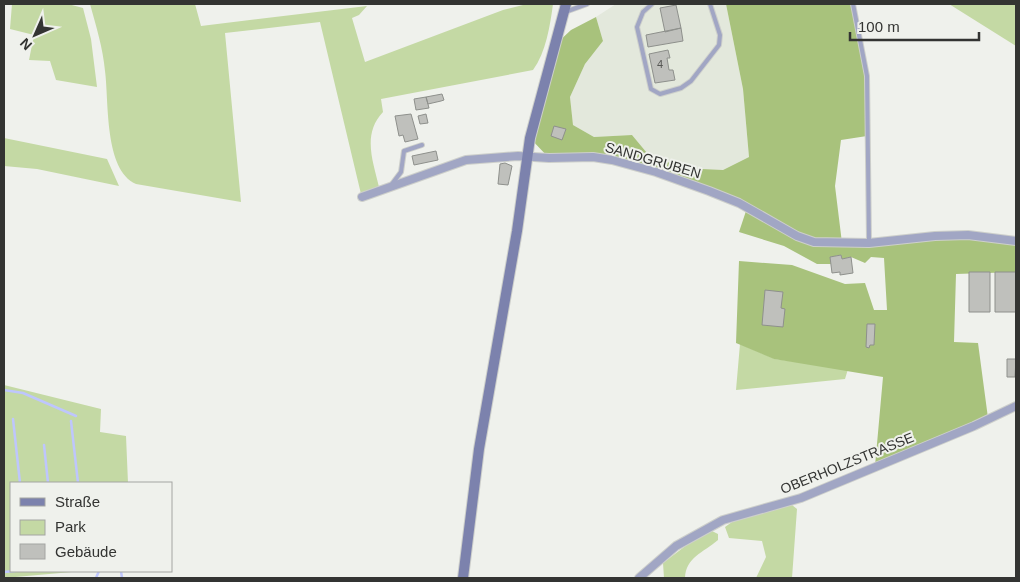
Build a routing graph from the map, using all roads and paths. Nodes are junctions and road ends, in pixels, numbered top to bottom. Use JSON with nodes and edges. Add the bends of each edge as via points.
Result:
{"nodes":[{"id":1,"x":587,"y":4,"type":"edge"},
{"id":2,"x":652,"y":4,"type":"edge"},
{"id":3,"x":710,"y":4,"type":"edge"},
{"id":4,"x":853,"y":4,"type":"edge"},
{"id":5,"x":565,"y":8,"type":"edge"},
{"id":6,"x":422,"y":145,"type":"dead end"},
{"id":7,"x":527,"y":157,"type":"junction"},
{"id":8,"x":391,"y":186,"type":"junction"},
{"id":9,"x":362,"y":197,"type":"dead end"},
{"id":10,"x":1016,"y":241,"type":"edge"},
{"id":11,"x":869,"y":243,"type":"junction"},
{"id":12,"x":1016,"y":406,"type":"edge"},
{"id":13,"x":463,"y":578,"type":"edge"},
{"id":14,"x":640,"y":578,"type":"edge"}],
"edges":[{"from":1,"to":5,"type":"lane"},
{"from":2,"to":3,"type":"lane","via":[[638,19],[637,30],[651,89],[660,94],[681,88],[691,81],[718,45],[720,35]]},
{"from":4,"to":11,"type":"lane","via":[[867,76]]},
{"from":5,"to":7,"type":"street"},
{"from":6,"to":8,"type":"lane","via":[[404,151],[401,172]]},
{"from":7,"to":8,"type":"street","name":"SANDGRUBEN","via":[[466,160]]},
{"from":7,"to":11,"type":"street","name":"SANDGRUBEN","via":[[612,160],[739,203],[806,240]]},
{"from":7,"to":13,"type":"street","via":[[480,440]]},
{"from":8,"to":9,"type":"street","name":"SANDGRUBEN"},
{"from":10,"to":11,"type":"street","name":"SANDGRUBEN","via":[[960,235]]},
{"from":12,"to":14,"type":"street","name":"OBERHOLZSTRASSE","via":[[801,498],[723,520],[676,546]]}]}
